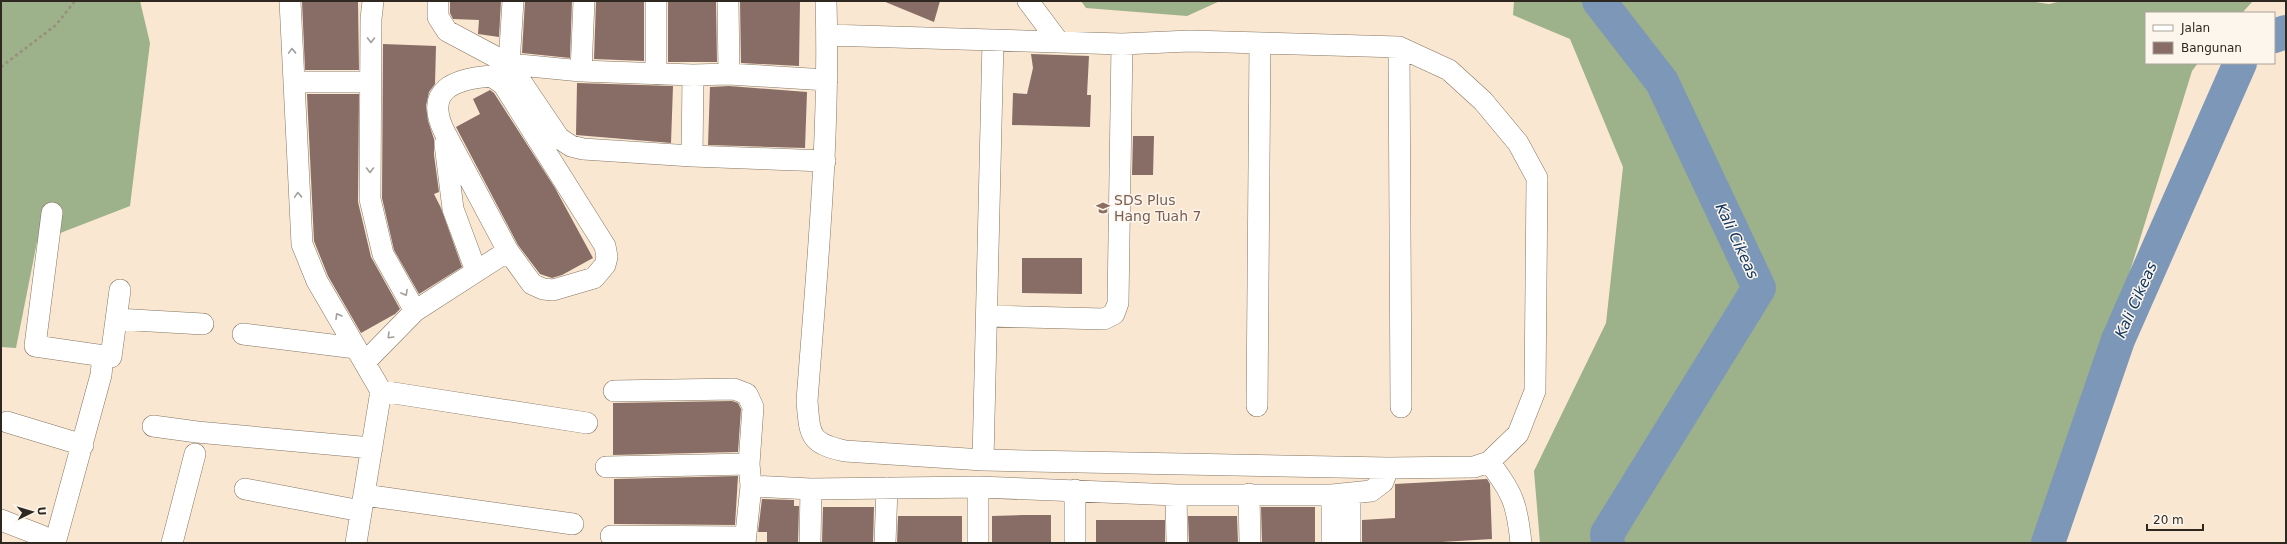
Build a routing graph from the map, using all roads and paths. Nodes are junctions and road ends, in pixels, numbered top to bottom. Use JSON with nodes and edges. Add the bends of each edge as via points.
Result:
{"nodes":[{"id":1,"x":75,"y":1,"type":"edge"},
{"id":2,"x":290,"y":1,"type":"edge"},
{"id":3,"x":373,"y":1,"type":"edge"},
{"id":4,"x":438,"y":1,"type":"edge"},
{"id":5,"x":513,"y":1,"type":"edge"},
{"id":6,"x":584,"y":1,"type":"edge"},
{"id":7,"x":656,"y":1,"type":"edge"},
{"id":8,"x":728,"y":1,"type":"edge"},
{"id":9,"x":826,"y":1,"type":"edge"},
{"id":10,"x":1028,"y":1,"type":"edge"},
{"id":11,"x":827,"y":35,"type":"junction"},
{"id":12,"x":993,"y":41,"type":"junction"},
{"id":13,"x":1058,"y":41,"type":"junction"},
{"id":14,"x":1260,"y":43,"type":"junction"},
{"id":15,"x":1122,"y":44,"type":"junction"},
{"id":16,"x":1399,"y":47,"type":"junction"},
{"id":17,"x":509,"y":64,"type":"junction"},
{"id":18,"x":1,"y":67,"type":"edge"},
{"id":19,"x":581,"y":71,"type":"junction"},
{"id":20,"x":656,"y":74,"type":"junction"},
{"id":21,"x":729,"y":74,"type":"junction"},
{"id":22,"x":693,"y":75,"type":"junction"},
{"id":23,"x":827,"y":80,"type":"junction"},
{"id":24,"x":294,"y":82,"type":"junction"},
{"id":25,"x":370,"y":82,"type":"junction"},
{"id":26,"x":444,"y":131,"type":"junction"},
{"id":27,"x":692,"y":156,"type":"junction"},
{"id":28,"x":824,"y":161,"type":"junction"},
{"id":29,"x":52,"y":213,"type":"dead end"},
{"id":30,"x":508,"y":251,"type":"junction"},
{"id":31,"x":476,"y":271,"type":"junction"},
{"id":32,"x":120,"y":290,"type":"dead end"},
{"id":33,"x":415,"y":311,"type":"junction"},
{"id":34,"x":987,"y":316,"type":"junction"},
{"id":35,"x":116,"y":319,"type":"junction"},
{"id":36,"x":203,"y":324,"type":"dead end"},
{"id":37,"x":243,"y":334,"type":"dead end"},
{"id":38,"x":103,"y":355,"type":"junction"},
{"id":39,"x":361,"y":355,"type":"junction"},
{"id":40,"x":381,"y":391,"type":"junction"},
{"id":41,"x":614,"y":391,"type":"dead end"},
{"id":42,"x":1257,"y":406,"type":"dead end"},
{"id":43,"x":1401,"y":407,"type":"dead end"},
{"id":44,"x":6,"y":422,"type":"dead end"},
{"id":45,"x":587,"y":423,"type":"dead end"},
{"id":46,"x":153,"y":426,"type":"dead end"},
{"id":47,"x":83,"y":445,"type":"junction"},
{"id":48,"x":372,"y":448,"type":"junction"},
{"id":49,"x":195,"y":454,"type":"dead end"},
{"id":50,"x":983,"y":460,"type":"junction"},
{"id":51,"x":1489,"y":462,"type":"junction"},
{"id":52,"x":749,"y":464,"type":"junction"},
{"id":53,"x":606,"y":467,"type":"dead end"},
{"id":54,"x":1388,"y":468,"type":"junction"},
{"id":55,"x":751,"y":486,"type":"junction"},
{"id":56,"x":978,"y":487,"type":"junction"},
{"id":57,"x":887,"y":488,"type":"junction"},
{"id":58,"x":245,"y":489,"type":"dead end"},
{"id":59,"x":811,"y":489,"type":"junction"},
{"id":60,"x":1076,"y":490,"type":"junction"},
{"id":61,"x":1249,"y":494,"type":"junction"},
{"id":62,"x":1341,"y":494,"type":"junction"},
{"id":63,"x":1176,"y":495,"type":"junction"},
{"id":64,"x":363,"y":503,"type":"junction"},
{"id":65,"x":1,"y":520,"type":"edge"},
{"id":66,"x":573,"y":524,"type":"dead end"},
{"id":67,"x":611,"y":536,"type":"dead end"},
{"id":68,"x":745,"y":540,"type":"edge"},
{"id":69,"x":51,"y":543,"type":"edge"},
{"id":70,"x":56,"y":543,"type":"edge"},
{"id":71,"x":172,"y":543,"type":"edge"},
{"id":72,"x":356,"y":543,"type":"edge"},
{"id":73,"x":810,"y":543,"type":"edge"},
{"id":74,"x":886,"y":543,"type":"edge"},
{"id":75,"x":978,"y":543,"type":"edge"},
{"id":76,"x":1075,"y":543,"type":"edge"},
{"id":77,"x":1177,"y":543,"type":"edge"},
{"id":78,"x":1250,"y":543,"type":"edge"},
{"id":79,"x":1332,"y":543,"type":"edge"},
{"id":80,"x":1350,"y":543,"type":"edge"},
{"id":81,"x":1521,"y":543,"type":"edge"}],
"edges":[{"from":1,"to":18,"type":"path","via":[[56,25]]},
{"from":24,"to":2,"type":"street","one_way":true},
{"from":3,"to":25,"type":"street","one_way":true},
{"from":4,"to":17,"type":"street","via":[[438,17],[447,31]]},
{"from":5,"to":17,"type":"street"},
{"from":6,"to":19,"type":"street"},
{"from":7,"to":20,"type":"street"},
{"from":8,"to":21,"type":"street"},
{"from":9,"to":11,"type":"street"},
{"from":10,"to":13,"type":"street"},
{"from":11,"to":12,"type":"street"},
{"from":11,"to":23,"type":"street"},
{"from":12,"to":13,"type":"street"},
{"from":12,"to":34,"type":"street"},
{"from":13,"to":15,"type":"street"},
{"from":14,"to":15,"type":"street","via":[[1190,41]]},
{"from":14,"to":16,"type":"street"},
{"from":14,"to":42,"type":"street"},
{"from":15,"to":34,"type":"street","via":[[1118,302],[1114,314],[1104,319]]},
{"from":16,"to":43,"type":"street"},
{"from":16,"to":51,"type":"street","via":[[1448,70],[1483,101],[1518,143],[1537,178],[1535,391],[1518,434]]},
{"from":17,"to":19,"type":"street"},
{"from":17,"to":27,"type":"street","via":[[559,138],[571,146]]},
{"from":19,"to":20,"type":"street"},
{"from":20,"to":22,"type":"street"},
{"from":21,"to":22,"type":"street"},
{"from":21,"to":23,"type":"street"},
{"from":22,"to":27,"type":"street"},
{"from":23,"to":28,"type":"street"},
{"from":24,"to":25,"type":"street"},
{"from":39,"to":24,"type":"street","one_way":true,"via":[[317,281],[302,244]]},
{"from":25,"to":33,"type":"street","one_way":true,"via":[[370,199],[383,254]]},
{"from":26,"to":30,"type":"street"},
{"from":26,"to":30,"type":"street","via":[[438,120],[437,107],[441,92],[454,84],[491,76],[497,78],[605,246],[607,257],[602,271],[594,278],[553,290],[532,284]]},
{"from":26,"to":31,"type":"street","via":[[453,209]]},
{"from":27,"to":28,"type":"street"},
{"from":28,"to":50,"type":"street","via":[[807,402],[808,422],[813,438],[825,447],[845,451]]},
{"from":29,"to":38,"type":"street","via":[[35,346]]},
{"from":30,"to":31,"type":"street"},
{"from":31,"to":33,"type":"street"},
{"from":32,"to":35,"type":"street"},
{"from":33,"to":39,"type":"street","one_way":true},
{"from":34,"to":50,"type":"street"},
{"from":35,"to":36,"type":"street"},
{"from":35,"to":38,"type":"street","via":[[111,357]]},
{"from":37,"to":39,"type":"street"},
{"from":38,"to":47,"type":"street","via":[[101,375]]},
{"from":39,"to":40,"type":"street"},
{"from":40,"to":45,"type":"street"},
{"from":40,"to":48,"type":"street"},
{"from":41,"to":52,"type":"street","via":[[734,389],[747,394],[753,407]]},
{"from":44,"to":47,"type":"street"},
{"from":46,"to":48,"type":"street"},
{"from":47,"to":70,"type":"street"},
{"from":48,"to":64,"type":"street"},
{"from":49,"to":71,"type":"street"},
{"from":50,"to":54,"type":"street"},
{"from":51,"to":54,"type":"street","via":[[1474,467]]},
{"from":51,"to":81,"type":"street","via":[[1507,484],[1517,511]]},
{"from":52,"to":53,"type":"street"},
{"from":52,"to":55,"type":"street"},
{"from":54,"to":62,"type":"street","via":[[1383,482],[1371,491]]},
{"from":55,"to":59,"type":"street"},
{"from":55,"to":68,"type":"street"},
{"from":56,"to":57,"type":"street"},
{"from":56,"to":60,"type":"street"},
{"from":56,"to":75,"type":"street"},
{"from":57,"to":59,"type":"street"},
{"from":57,"to":74,"type":"street"},
{"from":58,"to":64,"type":"street"},
{"from":59,"to":73,"type":"street"},
{"from":60,"to":63,"type":"street"},
{"from":60,"to":76,"type":"street"},
{"from":61,"to":62,"type":"street"},
{"from":61,"to":63,"type":"street"},
{"from":61,"to":78,"type":"street"},
{"from":62,"to":79,"type":"street"},
{"from":62,"to":80,"type":"street"},
{"from":63,"to":77,"type":"street"},
{"from":64,"to":66,"type":"street"},
{"from":64,"to":72,"type":"street"},
{"from":65,"to":69,"type":"street","via":[[42,536]]},
{"from":67,"to":68,"type":"street"}]}
